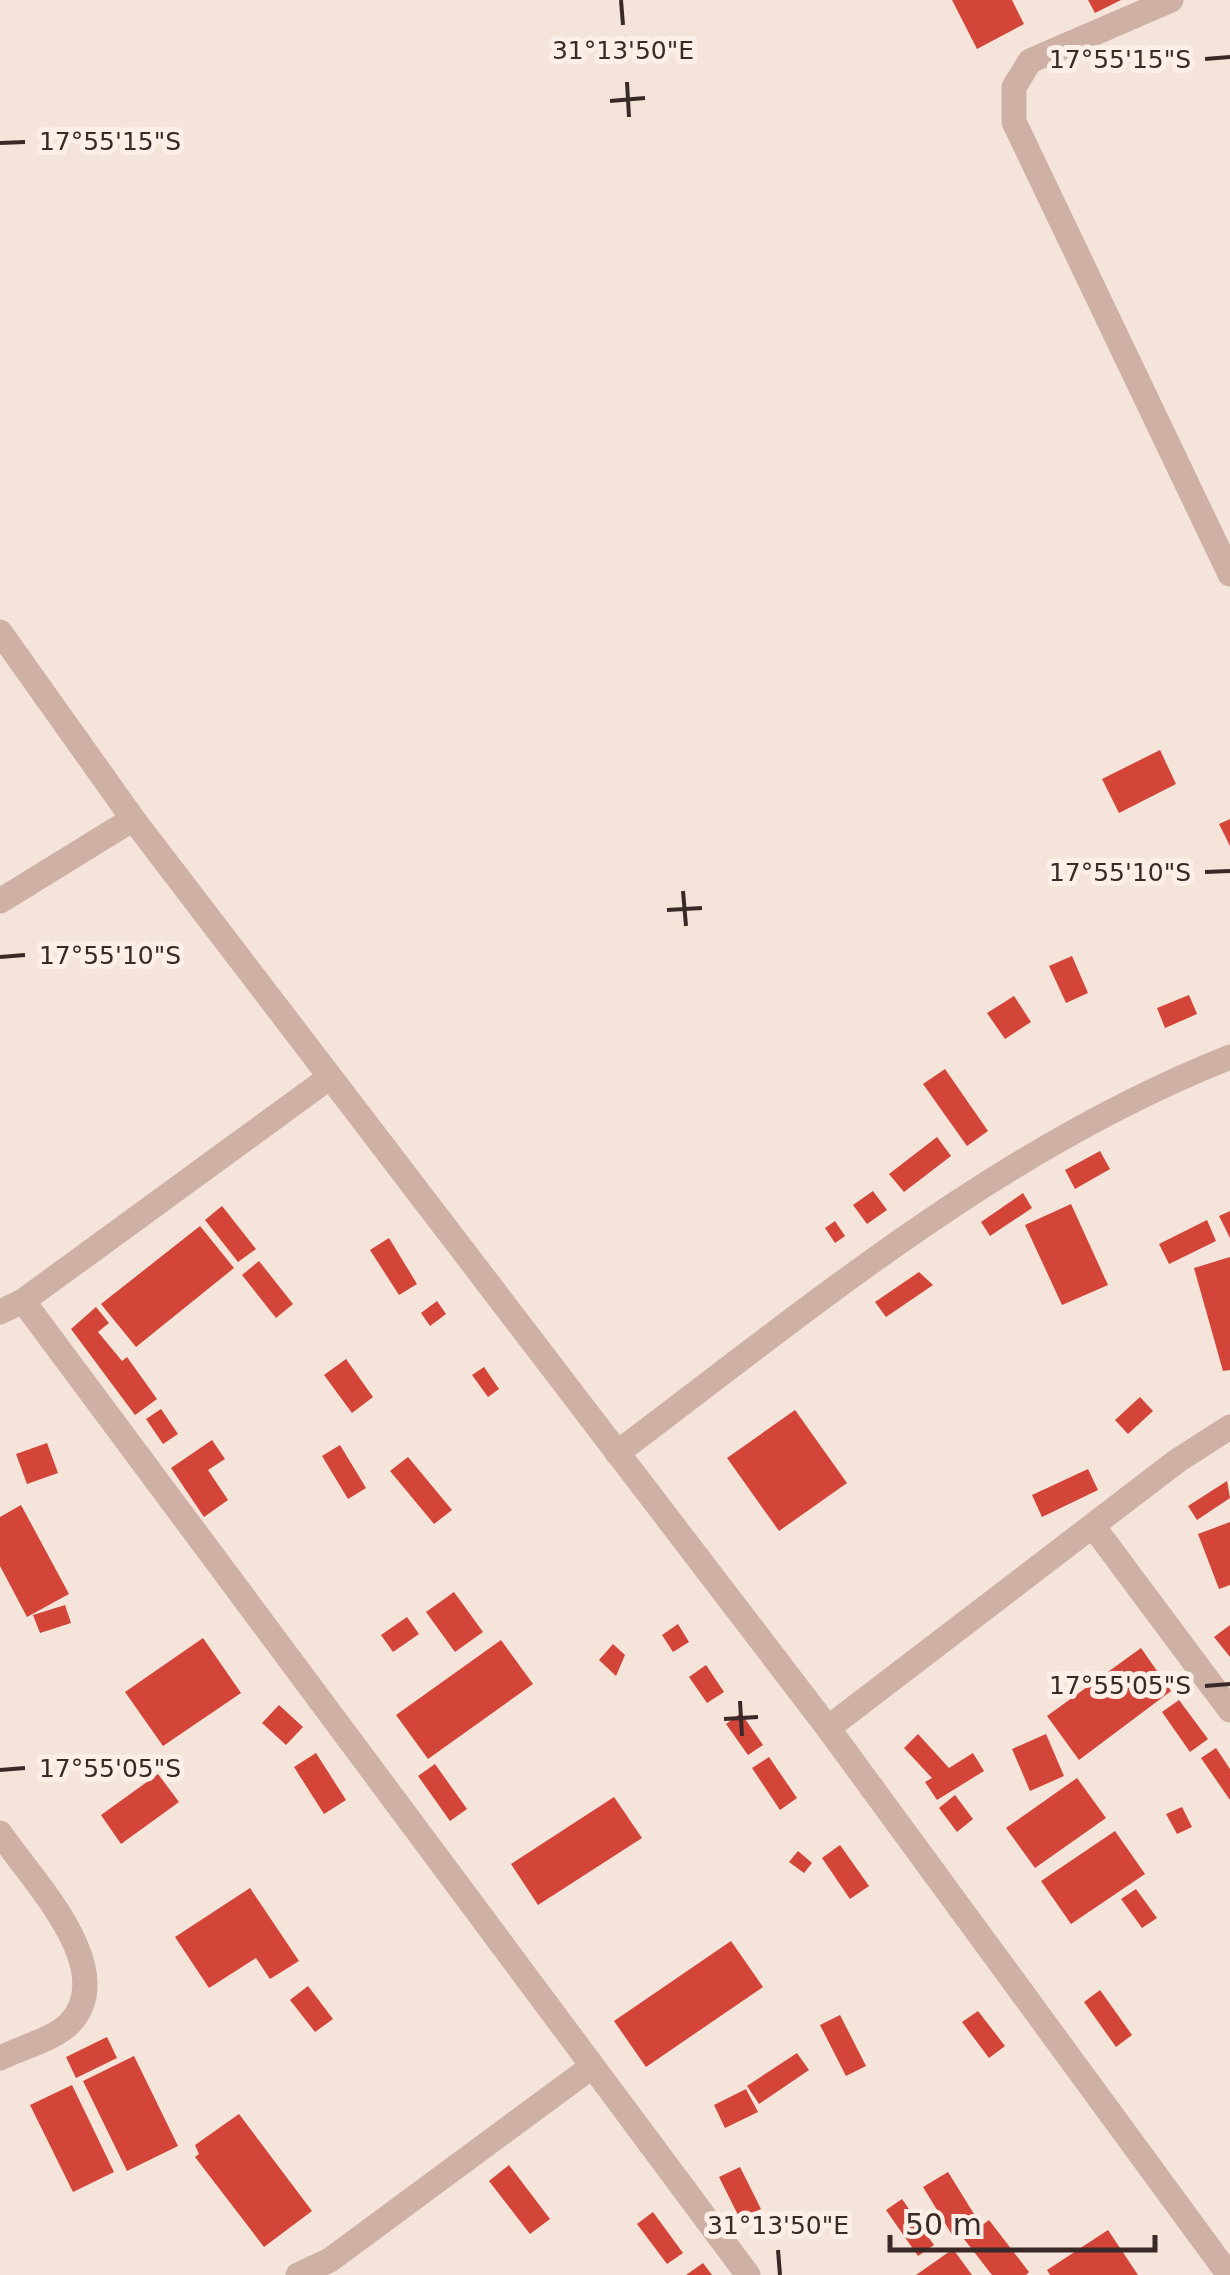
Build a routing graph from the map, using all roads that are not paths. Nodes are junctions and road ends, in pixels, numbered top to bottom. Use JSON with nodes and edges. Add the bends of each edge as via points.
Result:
{"nodes":[{"id":1,"x":1171,"y":0,"type":"edge"},
{"id":2,"x":1230,"y":574,"type":"edge"},
{"id":3,"x":0,"y":632,"type":"edge"},
{"id":4,"x":133,"y":819,"type":"junction"},
{"id":5,"x":0,"y":901,"type":"edge"},
{"id":6,"x":1230,"y":1057,"type":"edge"},
{"id":7,"x":330,"y":1077,"type":"junction"},
{"id":8,"x":11,"y":1306,"type":"edge"},
{"id":9,"x":1230,"y":1427,"type":"edge"},
{"id":10,"x":617,"y":1453,"type":"junction"},
{"id":11,"x":1093,"y":1526,"type":"junction"},
{"id":12,"x":1230,"y":1710,"type":"edge"},
{"id":13,"x":828,"y":1728,"type":"junction"},
{"id":14,"x":0,"y":1834,"type":"edge"},
{"id":15,"x":0,"y":2058,"type":"edge"},
{"id":16,"x":590,"y":2068,"type":"junction"},
{"id":17,"x":334,"y":2267,"type":"edge"},
{"id":18,"x":298,"y":2275,"type":"edge"},
{"id":19,"x":748,"y":2275,"type":"edge"},
{"id":20,"x":1228,"y":2275,"type":"edge"}],
"edges":[{"from":1,"to":2,"type":"street","via":[[1030,61],[1014,87],[1014,122]]},
{"from":3,"to":4,"type":"street"},
{"from":4,"to":5,"type":"street"},
{"from":4,"to":7,"type":"street"},
{"from":6,"to":10,"type":"street","via":[[1146,1090],[1001,1170]]},
{"from":7,"to":8,"type":"street"},
{"from":7,"to":10,"type":"street"},
{"from":8,"to":16,"type":"street"},
{"from":9,"to":11,"type":"street"},
{"from":10,"to":13,"type":"street"},
{"from":11,"to":12,"type":"street"},
{"from":11,"to":13,"type":"street"},
{"from":13,"to":20,"type":"street"},
{"from":14,"to":15,"type":"street","via":[[78,1947],[88,1976],[84,2003],[68,2026]]},
{"from":16,"to":17,"type":"street"},
{"from":16,"to":19,"type":"street"},
{"from":17,"to":18,"type":"street"}]}
